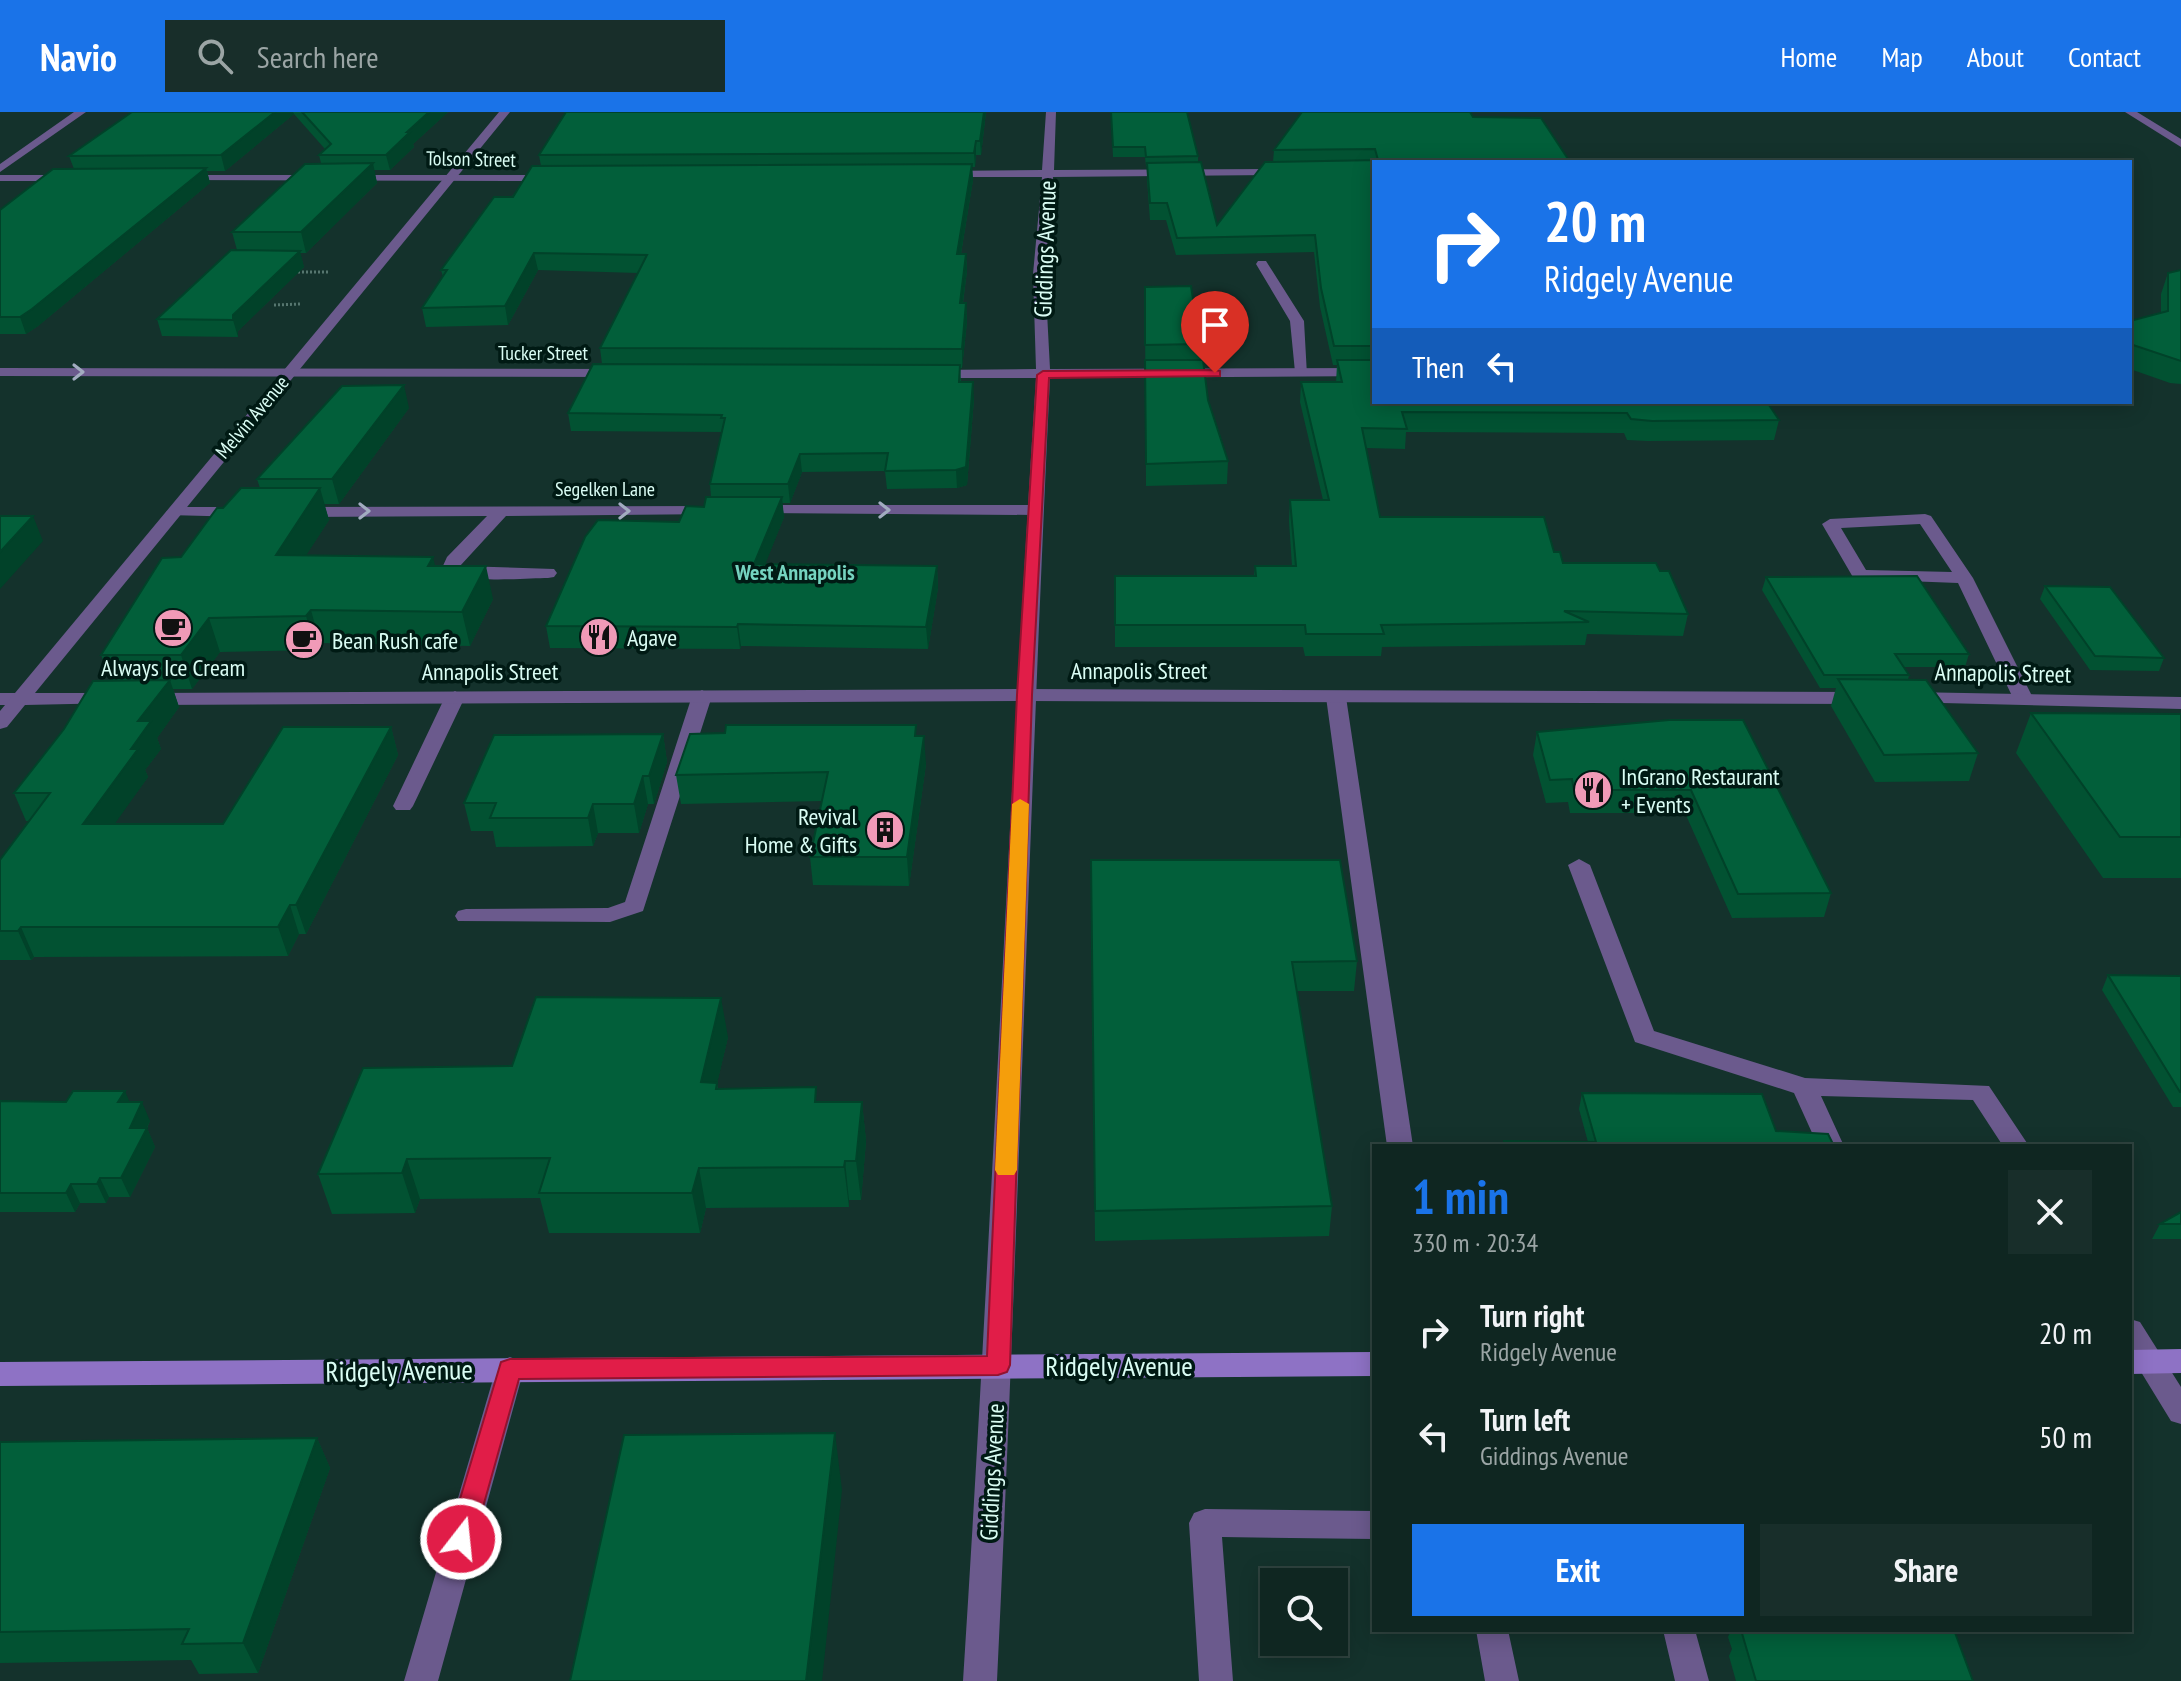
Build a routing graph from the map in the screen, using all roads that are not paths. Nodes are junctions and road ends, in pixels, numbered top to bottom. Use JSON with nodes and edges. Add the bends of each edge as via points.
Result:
{"nodes":[{"id":1,"x":81,"y":112,"type":"edge"},
{"id":2,"x":505,"y":112,"type":"edge"},
{"id":3,"x":1051,"y":112,"type":"edge"},
{"id":4,"x":2130,"y":112,"type":"edge"},
{"id":5,"x":2181,"y":144,"type":"edge"},
{"id":6,"x":0,"y":169,"type":"edge"},
{"id":7,"x":1296,"y":172,"type":"edge"},
{"id":8,"x":1048,"y":174,"type":"junction"},
{"id":9,"x":922,"y":175,"type":"edge"},
{"id":10,"x":560,"y":177,"type":"edge"},
{"id":11,"x":0,"y":178,"type":"edge"},
{"id":12,"x":75,"y":178,"type":"edge"},
{"id":13,"x":165,"y":178,"type":"edge"},
{"id":14,"x":450,"y":178,"type":"junction"},
{"id":15,"x":1262,"y":264,"type":"dead end"},
{"id":16,"x":0,"y":372,"type":"edge"},
{"id":17,"x":1302,"y":372,"type":"junction"},
{"id":18,"x":1372,"y":372,"type":"edge"},
{"id":19,"x":289,"y":373,"type":"junction"},
{"id":20,"x":635,"y":374,"type":"edge"},
{"id":21,"x":917,"y":374,"type":"edge"},
{"id":22,"x":1043,"y":375,"type":"junction"},
{"id":23,"x":1035,"y":510,"type":"junction"},
{"id":24,"x":502,"y":511,"type":"junction"},
{"id":25,"x":174,"y":512,"type":"junction"},
{"id":26,"x":548,"y":573,"type":"dead end"},
{"id":27,"x":1964,"y":578,"type":"junction"},
{"id":28,"x":1025,"y":695,"type":"junction"},
{"id":29,"x":702,"y":696,"type":"junction"},
{"id":30,"x":455,"y":697,"type":"junction"},
{"id":31,"x":1336,"y":697,"type":"junction"},
{"id":32,"x":2023,"y":698,"type":"junction"},
{"id":33,"x":10,"y":699,"type":"edge"},
{"id":34,"x":2181,"y":703,"type":"edge"},
{"id":35,"x":0,"y":723,"type":"edge"},
{"id":36,"x":403,"y":806,"type":"dead end"},
{"id":37,"x":1579,"y":865,"type":"dead end"},
{"id":38,"x":466,"y":916,"type":"dead end"},
{"id":39,"x":1804,"y":1087,"type":"junction"},
{"id":40,"x":1400,"y":1144,"type":"edge"},
{"id":41,"x":1830,"y":1144,"type":"edge"},
{"id":42,"x":2015,"y":1144,"type":"edge"},
{"id":43,"x":2132,"y":1337,"type":"edge"},
{"id":44,"x":2181,"y":1361,"type":"edge"},
{"id":45,"x":2139,"y":1362,"type":"edge"},
{"id":46,"x":1372,"y":1364,"type":"edge"},
{"id":47,"x":998,"y":1365,"type":"junction"},
{"id":48,"x":510,"y":1369,"type":"junction"},
{"id":49,"x":0,"y":1374,"type":"edge"},
{"id":50,"x":2181,"y":1412,"type":"edge"},
{"id":51,"x":1372,"y":1525,"type":"edge"},
{"id":52,"x":1492,"y":1632,"type":"edge"},
{"id":53,"x":1680,"y":1632,"type":"edge"},
{"id":54,"x":421,"y":1681,"type":"edge"},
{"id":55,"x":980,"y":1681,"type":"edge"},
{"id":56,"x":1216,"y":1681,"type":"edge"},
{"id":57,"x":1502,"y":1681,"type":"edge"},
{"id":58,"x":1692,"y":1681,"type":"edge"}],
"edges":[{"from":1,"to":6,"type":"street"},
{"from":2,"to":14,"type":"street","name":"Melvin Avenue"},
{"from":3,"to":8,"type":"street","name":"Giddings Avenue"},
{"from":4,"to":5,"type":"street"},
{"from":7,"to":8,"type":"street"},
{"from":8,"to":9,"type":"street"},
{"from":8,"to":22,"type":"street","name":"Giddings Avenue","via":[[1039,274]]},
{"from":10,"to":14,"type":"street","name":"Tolson Street"},
{"from":11,"to":12,"type":"street"},
{"from":13,"to":14,"type":"street","name":"Tolson Street"},
{"from":14,"to":19,"type":"street","name":"Melvin Avenue"},
{"from":15,"to":17,"type":"street","via":[[1297,321]]},
{"from":16,"to":19,"type":"street","name":"Tucker Street","one_way":true},
{"from":17,"to":18,"type":"street"},
{"from":17,"to":22,"type":"street"},
{"from":19,"to":20,"type":"street","name":"Tucker Street"},
{"from":19,"to":25,"type":"street","name":"Melvin Avenue"},
{"from":21,"to":22,"type":"street"},
{"from":22,"to":23,"type":"street","name":"Giddings Avenue"},
{"from":24,"to":23,"type":"street","name":"Segelken Lane","one_way":true},
{"from":23,"to":28,"type":"street","name":"Giddings Avenue"},
{"from":25,"to":24,"type":"street","name":"Segelken Lane","one_way":true},
{"from":24,"to":26,"type":"street","via":[[451,568]]},
{"from":25,"to":33,"type":"street","name":"Melvin Avenue"},
{"from":27,"to":27,"type":"street","via":[[1860,575],[1830,524],[1925,519]]},
{"from":27,"to":32,"type":"street"},
{"from":28,"to":29,"type":"street","name":"Annapolis Street"},
{"from":28,"to":31,"type":"street","name":"Annapolis Street"},
{"from":28,"to":47,"type":"street","name":"Giddings Avenue"},
{"from":29,"to":30,"type":"street","name":"Annapolis Street"},
{"from":29,"to":38,"type":"street","via":[[635,906],[610,915]]},
{"from":30,"to":33,"type":"street","name":"Annapolis Street"},
{"from":30,"to":36,"type":"street"},
{"from":31,"to":32,"type":"street","name":"Annapolis Street"},
{"from":31,"to":40,"type":"street"},
{"from":32,"to":34,"type":"street","name":"Annapolis Street"},
{"from":33,"to":35,"type":"street","name":"Melvin Avenue"},
{"from":37,"to":39,"type":"street","via":[[1644,1036]]},
{"from":39,"to":41,"type":"street"},
{"from":39,"to":42,"type":"street","via":[[1980,1092]]},
{"from":43,"to":45,"type":"street"},
{"from":44,"to":45,"type":"main road"},
{"from":45,"to":50,"type":"street"},
{"from":46,"to":47,"type":"main road","name":"Ridgely Avenue"},
{"from":47,"to":48,"type":"main road","name":"Ridgely Avenue"},
{"from":47,"to":55,"type":"street","name":"Giddings Avenue"},
{"from":48,"to":49,"type":"main road","name":"Ridgely Avenue"},
{"from":48,"to":54,"type":"street"},
{"from":51,"to":56,"type":"street","via":[[1205,1523]]},
{"from":52,"to":57,"type":"street"},
{"from":53,"to":58,"type":"street"}]}
